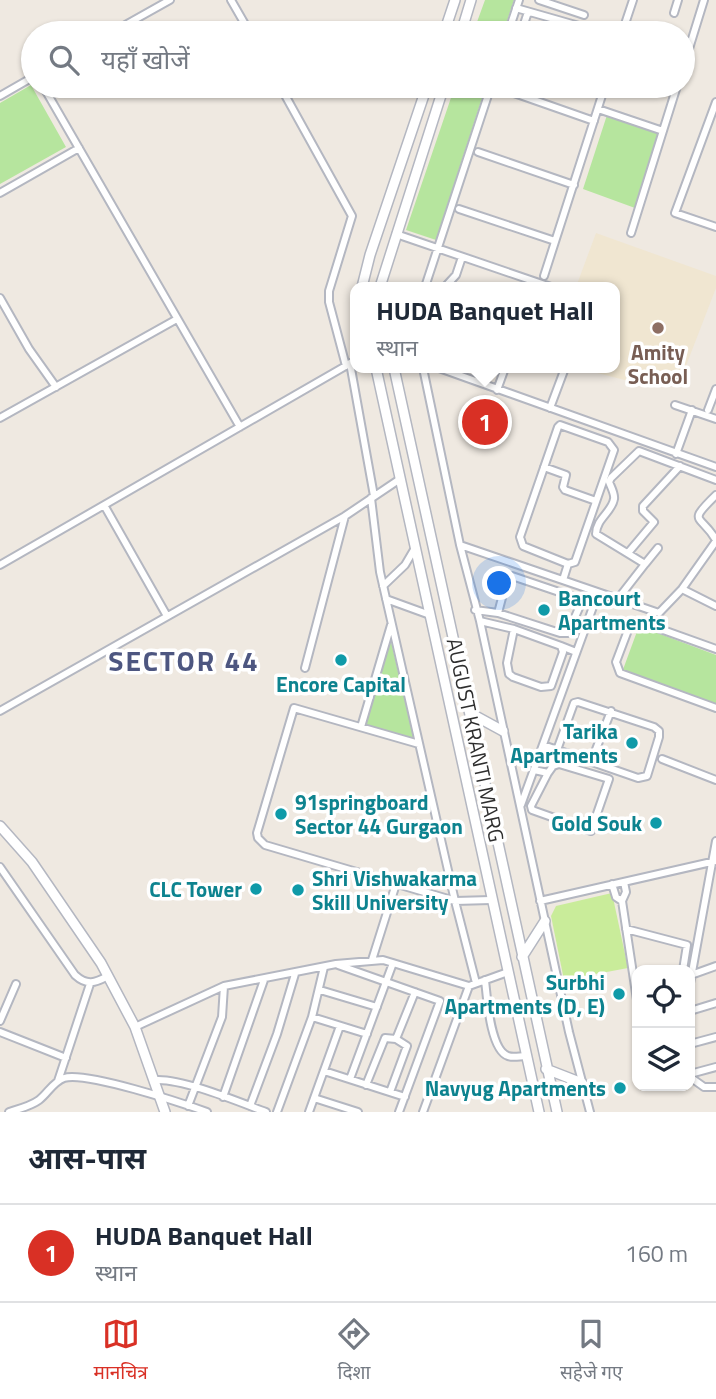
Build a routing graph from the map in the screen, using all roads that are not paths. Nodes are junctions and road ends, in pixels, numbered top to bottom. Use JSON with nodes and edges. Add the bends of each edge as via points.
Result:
{"nodes":[{"id":1,"x":170,"y":0,"type":"edge"},
{"id":2,"x":231,"y":0,"type":"edge"},
{"id":3,"x":455,"y":0,"type":"edge"},
{"id":4,"x":471,"y":0,"type":"edge"},
{"id":5,"x":519,"y":0,"type":"edge"},
{"id":6,"x":539,"y":0,"type":"edge"},
{"id":7,"x":633,"y":0,"type":"edge"},
{"id":8,"x":678,"y":0,"type":"edge"},
{"id":9,"x":705,"y":0,"type":"edge"},
{"id":10,"x":553,"y":2,"type":"edge"},
{"id":11,"x":516,"y":8,"type":"junction"},
{"id":12,"x":528,"y":12,"type":"junction"},
{"id":13,"x":674,"y":13,"type":"dead end"},
{"id":14,"x":584,"y":15,"type":"dead end"},
{"id":15,"x":132,"y":21,"type":"edge"},
{"id":16,"x":243,"y":21,"type":"edge"},
{"id":17,"x":448,"y":21,"type":"edge"},
{"id":18,"x":465,"y":21,"type":"edge"},
{"id":19,"x":512,"y":21,"type":"edge"},
{"id":20,"x":525,"y":21,"type":"edge"},
{"id":21,"x":561,"y":21,"type":"edge"},
{"id":22,"x":626,"y":21,"type":"edge"},
{"id":23,"x":695,"y":31,"type":"edge"},
{"id":24,"x":21,"y":84,"type":"edge"},
{"id":25,"x":0,"y":96,"type":"edge"},
{"id":26,"x":50,"y":98,"type":"edge"},
{"id":27,"x":286,"y":98,"type":"edge"},
{"id":28,"x":423,"y":98,"type":"edge"},
{"id":29,"x":440,"y":98,"type":"edge"},
{"id":30,"x":490,"y":98,"type":"edge"},
{"id":31,"x":528,"y":98,"type":"edge"},
{"id":32,"x":601,"y":98,"type":"edge"},
{"id":33,"x":673,"y":98,"type":"edge"},
{"id":34,"x":716,"y":102,"type":"edge"},
{"id":35,"x":598,"y":109,"type":"junction"},
{"id":36,"x":594,"y":121,"type":"junction"},
{"id":37,"x":663,"y":131,"type":"junction"},
{"id":38,"x":79,"y":148,"type":"junction"},
{"id":39,"x":478,"y":152,"type":"dead end"},
{"id":40,"x":574,"y":185,"type":"junction"},
{"id":41,"x":0,"y":193,"type":"edge"},
{"id":42,"x":459,"y":209,"type":"dead end"},
{"id":43,"x":716,"y":227,"type":"edge"},
{"id":44,"x":631,"y":233,"type":"dead end"},
{"id":45,"x":396,"y":234,"type":"junction"},
{"id":46,"x":555,"y":241,"type":"junction"},
{"id":47,"x":438,"y":248,"type":"junction"},
{"id":48,"x":463,"y":257,"type":"junction"},
{"id":49,"x":544,"y":276,"type":"dead end"},
{"id":50,"x":363,"y":282,"type":"edge"},
{"id":51,"x":382,"y":282,"type":"edge"},
{"id":52,"x":427,"y":282,"type":"edge"},
{"id":53,"x":450,"y":282,"type":"edge"},
{"id":54,"x":531,"y":282,"type":"edge"},
{"id":55,"x":0,"y":298,"type":"edge"},
{"id":56,"x":177,"y":319,"type":"junction"},
{"id":57,"x":350,"y":360,"type":"edge"},
{"id":58,"x":350,"y":364,"type":"edge"},
{"id":59,"x":353,"y":373,"type":"edge"},
{"id":60,"x":377,"y":373,"type":"edge"},
{"id":61,"x":395,"y":373,"type":"edge"},
{"id":62,"x":424,"y":373,"type":"edge"},
{"id":63,"x":452,"y":373,"type":"edge"},
{"id":64,"x":503,"y":373,"type":"edge"},
{"id":65,"x":563,"y":373,"type":"edge"},
{"id":66,"x":56,"y":387,"type":"junction"},
{"id":67,"x":716,"y":389,"type":"edge"},
{"id":68,"x":497,"y":390,"type":"junction"},
{"id":69,"x":675,"y":405,"type":"dead end"},
{"id":70,"x":550,"y":408,"type":"junction"},
{"id":71,"x":692,"y":410,"type":"junction"},
{"id":72,"x":708,"y":410,"type":"dead end"},
{"id":73,"x":0,"y":418,"type":"edge"},
{"id":74,"x":716,"y":419,"type":"edge"},
{"id":75,"x":240,"y":427,"type":"junction"},
{"id":76,"x":676,"y":454,"type":"junction"},
{"id":77,"x":680,"y":466,"type":"junction"},
{"id":78,"x":544,"y":467,"type":"junction"},
{"id":79,"x":716,"y":467,"type":"edge"},
{"id":80,"x":400,"y":479,"type":"junction"},
{"id":81,"x":716,"y":480,"type":"edge"},
{"id":82,"x":716,"y":495,"type":"edge"},
{"id":83,"x":373,"y":497,"type":"junction"},
{"id":84,"x":596,"y":501,"type":"junction"},
{"id":85,"x":104,"y":505,"type":"junction"},
{"id":86,"x":345,"y":516,"type":"junction"},
{"id":87,"x":716,"y":541,"type":"edge"},
{"id":88,"x":460,"y":545,"type":"junction"},
{"id":89,"x":415,"y":548,"type":"junction"},
{"id":90,"x":658,"y":548,"type":"dead end"},
{"id":91,"x":628,"y":553,"type":"junction"},
{"id":92,"x":568,"y":564,"type":"junction"},
{"id":93,"x":645,"y":564,"type":"junction"},
{"id":94,"x":0,"y":565,"type":"edge"},
{"id":95,"x":563,"y":580,"type":"junction"},
{"id":96,"x":383,"y":586,"type":"junction"},
{"id":97,"x":682,"y":589,"type":"junction"},
{"id":98,"x":598,"y":593,"type":"junction"},
{"id":99,"x":386,"y":599,"type":"junction"},
{"id":100,"x":617,"y":600,"type":"junction"},
{"id":101,"x":716,"y":606,"type":"edge"},
{"id":102,"x":475,"y":610,"type":"junction"},
{"id":103,"x":498,"y":613,"type":"junction"},
{"id":104,"x":167,"y":615,"type":"junction"},
{"id":105,"x":430,"y":615,"type":"junction"},
{"id":106,"x":480,"y":621,"type":"junction"},
{"id":107,"x":391,"y":623,"type":"junction"},
{"id":108,"x":514,"y":629,"type":"junction"},
{"id":109,"x":561,"y":646,"type":"junction"},
{"id":110,"x":716,"y":649,"type":"edge"},
{"id":111,"x":576,"y":652,"type":"junction"},
{"id":112,"x":458,"y":659,"type":"junction"},
{"id":113,"x":440,"y":663,"type":"junction"},
{"id":114,"x":305,"y":668,"type":"dead end"},
{"id":115,"x":716,"y":708,"type":"edge"},
{"id":116,"x":0,"y":711,"type":"edge"},
{"id":117,"x":611,"y":711,"type":"junction"},
{"id":118,"x":470,"y":713,"type":"junction"},
{"id":119,"x":361,"y":727,"type":"junction"},
{"id":120,"x":503,"y":731,"type":"junction"},
{"id":121,"x":419,"y":744,"type":"junction"},
{"id":122,"x":543,"y":745,"type":"junction"},
{"id":123,"x":557,"y":750,"type":"junction"},
{"id":124,"x":662,"y":759,"type":"dead end"},
{"id":125,"x":591,"y":762,"type":"junction"},
{"id":126,"x":534,"y":770,"type":"junction"},
{"id":127,"x":548,"y":773,"type":"junction"},
{"id":128,"x":716,"y":780,"type":"edge"},
{"id":129,"x":520,"y":808,"type":"junction"},
{"id":130,"x":0,"y":826,"type":"edge"},
{"id":131,"x":0,"y":834,"type":"edge"},
{"id":132,"x":716,"y":841,"type":"edge"},
{"id":133,"x":714,"y":861,"type":"edge"},
{"id":134,"x":0,"y":867,"type":"edge"},
{"id":135,"x":624,"y":882,"type":"junction"},
{"id":136,"x":396,"y":884,"type":"junction"},
{"id":137,"x":612,"y":884,"type":"junction"},
{"id":138,"x":492,"y":900,"type":"junction"},
{"id":139,"x":455,"y":901,"type":"junction"},
{"id":140,"x":540,"y":901,"type":"junction"},
{"id":141,"x":622,"y":901,"type":"junction"},
{"id":142,"x":545,"y":921,"type":"junction"},
{"id":143,"x":626,"y":929,"type":"junction"},
{"id":144,"x":522,"y":957,"type":"junction"},
{"id":145,"x":372,"y":960,"type":"junction"},
{"id":146,"x":393,"y":963,"type":"junction"},
{"id":147,"x":336,"y":964,"type":"junction"},
{"id":148,"x":683,"y":965,"type":"edge"},
{"id":149,"x":693,"y":965,"type":"edge"},
{"id":150,"x":716,"y":966,"type":"edge"},
{"id":151,"x":324,"y":967,"type":"junction"},
{"id":152,"x":632,"y":968,"type":"edge"},
{"id":153,"x":508,"y":972,"type":"junction"},
{"id":154,"x":295,"y":974,"type":"junction"},
{"id":155,"x":695,"y":976,"type":"edge"},
{"id":156,"x":106,"y":978,"type":"junction"},
{"id":157,"x":264,"y":980,"type":"junction"},
{"id":158,"x":485,"y":980,"type":"junction"},
{"id":159,"x":386,"y":982,"type":"junction"},
{"id":160,"x":16,"y":984,"type":"dead end"},
{"id":161,"x":90,"y":984,"type":"junction"},
{"id":162,"x":472,"y":985,"type":"junction"},
{"id":163,"x":224,"y":986,"type":"junction"},
{"id":164,"x":320,"y":990,"type":"junction"},
{"id":165,"x":415,"y":992,"type":"junction"},
{"id":166,"x":716,"y":1003,"type":"edge"},
{"id":167,"x":377,"y":1007,"type":"junction"},
{"id":168,"x":695,"y":1009,"type":"edge"},
{"id":169,"x":312,"y":1017,"type":"junction"},
{"id":170,"x":0,"y":1021,"type":"edge"},
{"id":171,"x":341,"y":1026,"type":"junction"},
{"id":172,"x":135,"y":1027,"type":"junction"},
{"id":173,"x":0,"y":1032,"type":"edge"},
{"id":174,"x":367,"y":1034,"type":"junction"},
{"id":175,"x":716,"y":1038,"type":"edge"},
{"id":176,"x":396,"y":1039,"type":"junction"},
{"id":177,"x":695,"y":1043,"type":"edge"},
{"id":178,"x":526,"y":1056,"type":"junction"},
{"id":179,"x":66,"y":1058,"type":"junction"},
{"id":180,"x":716,"y":1067,"type":"edge"},
{"id":181,"x":546,"y":1069,"type":"junction"},
{"id":182,"x":324,"y":1070,"type":"junction"},
{"id":183,"x":695,"y":1074,"type":"edge"},
{"id":184,"x":350,"y":1079,"type":"junction"},
{"id":185,"x":155,"y":1080,"type":"junction"},
{"id":186,"x":695,"y":1080,"type":"edge"},
{"id":187,"x":58,"y":1081,"type":"junction"},
{"id":188,"x":582,"y":1083,"type":"junction"},
{"id":189,"x":366,"y":1084,"type":"junction"},
{"id":190,"x":716,"y":1087,"type":"edge"},
{"id":191,"x":196,"y":1088,"type":"junction"},
{"id":192,"x":390,"y":1092,"type":"junction"},
{"id":193,"x":157,"y":1096,"type":"junction"},
{"id":194,"x":223,"y":1097,"type":"junction"},
{"id":195,"x":405,"y":1097,"type":"junction"},
{"id":196,"x":314,"y":1098,"type":"junction"},
{"id":197,"x":188,"y":1106,"type":"junction"},
{"id":198,"x":250,"y":1106,"type":"junction"},
{"id":199,"x":9,"y":1112,"type":"edge"},
{"id":200,"x":160,"y":1112,"type":"edge"},
{"id":201,"x":165,"y":1112,"type":"edge"},
{"id":202,"x":207,"y":1112,"type":"edge"},
{"id":203,"x":266,"y":1112,"type":"edge"},
{"id":204,"x":277,"y":1112,"type":"edge"},
{"id":205,"x":309,"y":1112,"type":"edge"},
{"id":206,"x":358,"y":1112,"type":"edge"},
{"id":207,"x":399,"y":1112,"type":"edge"},
{"id":208,"x":423,"y":1112,"type":"edge"},
{"id":209,"x":539,"y":1112,"type":"edge"},
{"id":210,"x":557,"y":1112,"type":"edge"},
{"id":211,"x":590,"y":1112,"type":"edge"}],
"edges":[{"from":1,"to":15,"type":"street"},
{"from":2,"to":16,"type":"street"},
{"from":3,"to":17,"type":"main road"},
{"from":4,"to":18,"type":"main road"},
{"from":5,"to":11,"type":"street"},
{"from":6,"to":10,"type":"street"},
{"from":7,"to":22,"type":"street"},
{"from":8,"to":13,"type":"street"},
{"from":9,"to":23,"type":"street"},
{"from":10,"to":14,"type":"street"},
{"from":11,"to":12,"type":"street"},
{"from":11,"to":19,"type":"street"},
{"from":12,"to":20,"type":"street"},
{"from":12,"to":21,"type":"street"},
{"from":24,"to":25,"type":"street"},
{"from":26,"to":38,"type":"street"},
{"from":27,"to":57,"type":"street","via":[[352,216],[329,291]]},
{"from":28,"to":50,"type":"main road"},
{"from":29,"to":45,"type":"main road"},
{"from":30,"to":47,"type":"street"},
{"from":31,"to":36,"type":"street"},
{"from":32,"to":35,"type":"street"},
{"from":33,"to":37,"type":"street"},
{"from":34,"to":43,"type":"street","via":[[675,214]]},
{"from":35,"to":36,"type":"street"},
{"from":35,"to":37,"type":"street"},
{"from":36,"to":40,"type":"street"},
{"from":37,"to":44,"type":"street"},
{"from":38,"to":41,"type":"street"},
{"from":38,"to":56,"type":"street"},
{"from":39,"to":40,"type":"street"},
{"from":40,"to":46,"type":"street"},
{"from":42,"to":46,"type":"street"},
{"from":45,"to":47,"type":"street"},
{"from":45,"to":51,"type":"main road"},
{"from":46,"to":49,"type":"street"},
{"from":47,"to":48,"type":"street"},
{"from":47,"to":52,"type":"street"},
{"from":48,"to":53,"type":"street"},
{"from":48,"to":54,"type":"street"},
{"from":55,"to":66,"type":"street"},
{"from":56,"to":66,"type":"street"},
{"from":56,"to":75,"type":"street"},
{"from":58,"to":75,"type":"street"},
{"from":59,"to":83,"type":"street"},
{"from":60,"to":80,"type":"main road","name":"AUGUST KRANTI MARG"},
{"from":61,"to":112,"type":"main road","name":"AUGUST KRANTI MARG"},
{"from":62,"to":88,"type":"street"},
{"from":63,"to":68,"type":"street"},
{"from":64,"to":68,"type":"street"},
{"from":65,"to":70,"type":"street"},
{"from":66,"to":73,"type":"street"},
{"from":67,"to":72,"type":"street"},
{"from":68,"to":70,"type":"street"},
{"from":69,"to":71,"type":"street"},
{"from":70,"to":76,"type":"street"},
{"from":71,"to":74,"type":"street"},
{"from":71,"to":76,"type":"street"},
{"from":75,"to":85,"type":"street"},
{"from":76,"to":79,"type":"street"},
{"from":77,"to":81,"type":"street"},
{"from":77,"to":91,"type":"street","via":[[643,506],[654,522]]},
{"from":77,"to":91,"type":"street","via":[[639,451],[611,478],[614,501],[597,524],[596,534]]},
{"from":78,"to":84,"type":"street","via":[[566,475],[565,490]]},
{"from":78,"to":84,"type":"street","via":[[560,425],[608,442],[614,450]]},
{"from":78,"to":92,"type":"street","via":[[521,542]]},
{"from":80,"to":83,"type":"street"},
{"from":80,"to":89,"type":"main road","name":"AUGUST KRANTI MARG"},
{"from":82,"to":87,"type":"street","via":[[700,511],[698,521]]},
{"from":83,"to":86,"type":"street"},
{"from":83,"to":96,"type":"street"},
{"from":84,"to":92,"type":"street","via":[[575,562]]},
{"from":85,"to":94,"type":"street"},
{"from":85,"to":104,"type":"street"},
{"from":86,"to":104,"type":"street"},
{"from":86,"to":114,"type":"street"},
{"from":87,"to":97,"type":"street"},
{"from":88,"to":95,"type":"street"},
{"from":88,"to":102,"type":"street"},
{"from":89,"to":96,"type":"street"},
{"from":89,"to":105,"type":"main road","name":"AUGUST KRANTI MARG"},
{"from":90,"to":93,"type":"street"},
{"from":91,"to":93,"type":"street"},
{"from":92,"to":95,"type":"street"},
{"from":93,"to":100,"type":"street"},
{"from":95,"to":98,"type":"street"},
{"from":96,"to":99,"type":"street"},
{"from":97,"to":100,"type":"street","via":[[659,613]]},
{"from":97,"to":101,"type":"street"},
{"from":98,"to":100,"type":"street"},
{"from":98,"to":111,"type":"street"},
{"from":99,"to":105,"type":"street"},
{"from":99,"to":107,"type":"street"},
{"from":102,"to":103,"type":"street"},
{"from":102,"to":106,"type":"street"},
{"from":103,"to":103,"type":"street","via":[[507,579],[512,576],[571,596],[579,608],[568,633]]},
{"from":104,"to":116,"type":"street"},
{"from":105,"to":113,"type":"main road","name":"AUGUST KRANTI MARG"},
{"from":106,"to":108,"type":"street"},
{"from":106,"to":120,"type":"street"},
{"from":107,"to":119,"type":"street"},
{"from":107,"to":121,"type":"street"},
{"from":108,"to":109,"type":"street"},
{"from":108,"to":109,"type":"street","via":[[508,663],[513,677],[551,686]]},
{"from":109,"to":111,"type":"street"},
{"from":110,"to":115,"type":"street","via":[[638,621],[630,625],[616,662],[620,673]]},
{"from":111,"to":122,"type":"street"},
{"from":112,"to":113,"type":"main road"},
{"from":112,"to":118,"type":"main road","name":"AUGUST KRANTI MARG"},
{"from":113,"to":138,"type":"main road","name":"AUGUST KRANTI MARG"},
{"from":117,"to":123,"type":"street","via":[[583,701],[574,703]]},
{"from":117,"to":125,"type":"street"},
{"from":117,"to":125,"type":"street","via":[[659,732],[647,776],[638,778]]},
{"from":118,"to":120,"type":"main road"},
{"from":118,"to":144,"type":"main road","name":"AUGUST KRANTI MARG"},
{"from":119,"to":121,"type":"street"},
{"from":119,"to":136,"type":"street","via":[[294,708],[258,838],[265,845]]},
{"from":120,"to":129,"type":"street"},
{"from":121,"to":139,"type":"street"},
{"from":122,"to":123,"type":"street"},
{"from":122,"to":126,"type":"street"},
{"from":123,"to":125,"type":"street"},
{"from":124,"to":128,"type":"street"},
{"from":126,"to":127,"type":"street"},
{"from":126,"to":129,"type":"street"},
{"from":127,"to":127,"type":"street","via":[[559,764],[609,779],[591,831],[532,810]]},
{"from":129,"to":140,"type":"street"},
{"from":130,"to":156,"type":"main road","via":[[32,862]]},
{"from":131,"to":156,"type":"main road"},
{"from":132,"to":133,"type":"street"},
{"from":133,"to":135,"type":"street"},
{"from":133,"to":149,"type":"street"},
{"from":134,"to":161,"type":"street","via":[[64,962]]},
{"from":135,"to":137,"type":"street"},
{"from":135,"to":141,"type":"street"},
{"from":136,"to":139,"type":"street"},
{"from":136,"to":145,"type":"street"},
{"from":137,"to":140,"type":"street"},
{"from":137,"to":141,"type":"street"},
{"from":138,"to":139,"type":"street"},
{"from":138,"to":153,"type":"main road","name":"AUGUST KRANTI MARG"},
{"from":139,"to":162,"type":"street"},
{"from":140,"to":142,"type":"street"},
{"from":141,"to":143,"type":"street"},
{"from":142,"to":144,"type":"main road"},
{"from":142,"to":188,"type":"street"},
{"from":143,"to":148,"type":"street","via":[[686,944]]},
{"from":143,"to":152,"type":"street"},
{"from":144,"to":181,"type":"main road","name":"AUGUST KRANTI MARG"},
{"from":145,"to":146,"type":"street"},
{"from":145,"to":147,"type":"street"},
{"from":146,"to":159,"type":"street"},
{"from":146,"to":162,"type":"street"},
{"from":147,"to":151,"type":"street"},
{"from":147,"to":159,"type":"street"},
{"from":150,"to":155,"type":"street"},
{"from":151,"to":154,"type":"street"},
{"from":151,"to":164,"type":"street"},
{"from":153,"to":158,"type":"street"},
{"from":153,"to":178,"type":"main road","name":"AUGUST KRANTI MARG"},
{"from":154,"to":157,"type":"street"},
{"from":154,"to":198,"type":"street"},
{"from":156,"to":161,"type":"street"},
{"from":156,"to":172,"type":"main road"},
{"from":156,"to":193,"type":"main road"},
{"from":157,"to":163,"type":"street"},
{"from":157,"to":194,"type":"street"},
{"from":158,"to":162,"type":"street"},
{"from":158,"to":178,"type":"street","via":[[497,1044],[506,1055]]},
{"from":159,"to":165,"type":"street"},
{"from":159,"to":167,"type":"street"},
{"from":160,"to":170,"type":"street"},
{"from":161,"to":179,"type":"street"},
{"from":162,"to":208,"type":"street"},
{"from":163,"to":172,"type":"street"},
{"from":163,"to":191,"type":"street","via":[[222,1017]]},
{"from":164,"to":167,"type":"street"},
{"from":164,"to":169,"type":"street"},
{"from":165,"to":176,"type":"street"},
{"from":165,"to":195,"type":"street","via":[[440,1001]]},
{"from":166,"to":168,"type":"street"},
{"from":167,"to":174,"type":"street"},
{"from":169,"to":171,"type":"street"},
{"from":169,"to":204,"type":"street"},
{"from":171,"to":174,"type":"street"},
{"from":171,"to":182,"type":"street"},
{"from":172,"to":185,"type":"main road"},
{"from":173,"to":179,"type":"street"},
{"from":174,"to":184,"type":"street"},
{"from":175,"to":177,"type":"street"},
{"from":176,"to":189,"type":"street","via":[[385,1038]]},
{"from":176,"to":192,"type":"street","via":[[407,1045]]},
{"from":178,"to":209,"type":"main road","name":"AUGUST KRANTI MARG"},
{"from":179,"to":187,"type":"street"},
{"from":180,"to":183,"type":"street"},
{"from":181,"to":188,"type":"main road"},
{"from":181,"to":210,"type":"main road","name":"AUGUST KRANTI MARG"},
{"from":182,"to":184,"type":"street"},
{"from":182,"to":196,"type":"street"},
{"from":184,"to":189,"type":"street"},
{"from":185,"to":191,"type":"street"},
{"from":185,"to":193,"type":"main road"},
{"from":186,"to":190,"type":"street","via":[[704,1087]]},
{"from":187,"to":193,"type":"street","via":[[80,1077]]},
{"from":187,"to":199,"type":"street","via":[[40,1099]]},
{"from":188,"to":211,"type":"street"},
{"from":189,"to":192,"type":"street"},
{"from":191,"to":194,"type":"street"},
{"from":191,"to":197,"type":"street"},
{"from":192,"to":195,"type":"street"},
{"from":193,"to":197,"type":"street"},
{"from":193,"to":200,"type":"main road"},
{"from":193,"to":201,"type":"main road"},
{"from":194,"to":198,"type":"street"},
{"from":195,"to":207,"type":"street"},
{"from":196,"to":205,"type":"street"},
{"from":196,"to":206,"type":"street"},
{"from":197,"to":202,"type":"street"},
{"from":198,"to":203,"type":"street"}]}
